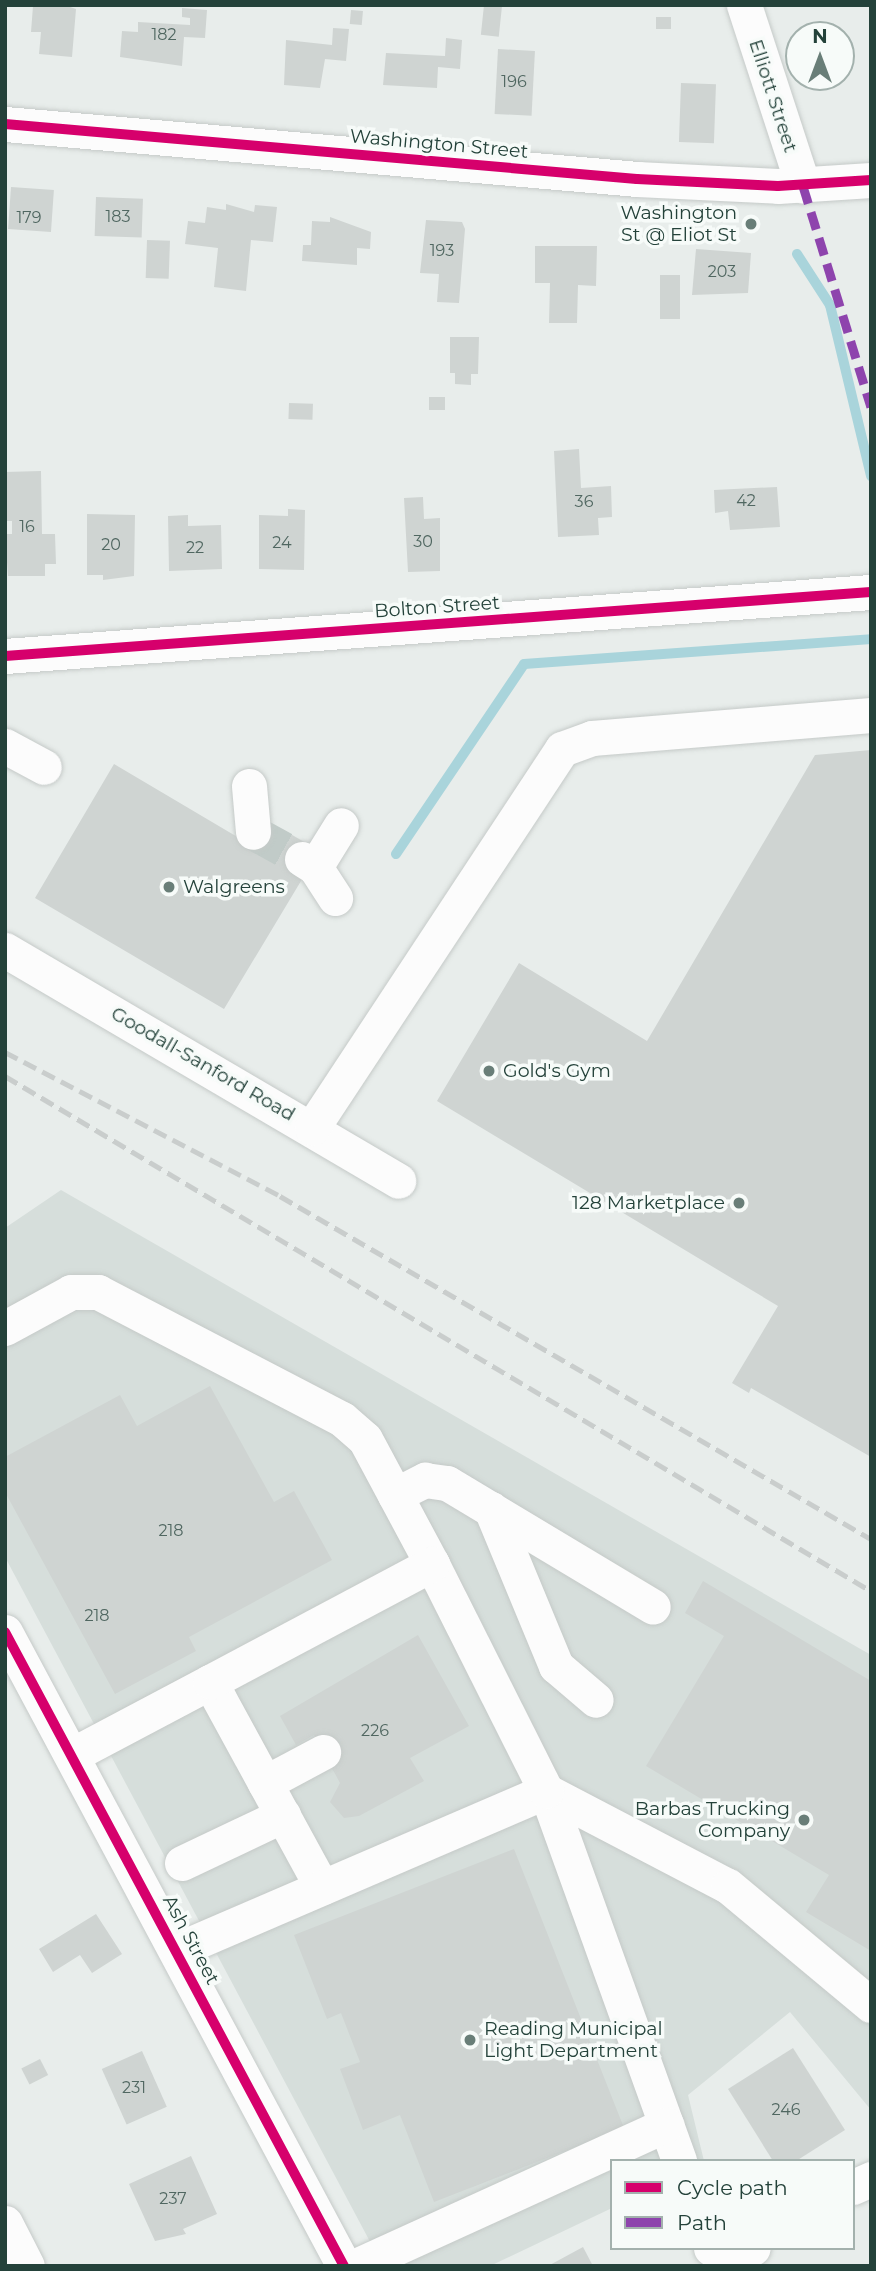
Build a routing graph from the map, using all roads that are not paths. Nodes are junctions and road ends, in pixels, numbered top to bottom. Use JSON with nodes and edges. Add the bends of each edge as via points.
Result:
{"nodes":[{"id":1,"x":744,"y":5,"type":"edge"},
{"id":2,"x":5,"y":124,"type":"edge"},
{"id":3,"x":871,"y":180,"type":"edge"},
{"id":4,"x":803,"y":186,"type":"junction"},
{"id":5,"x":871,"y":592,"type":"edge"},
{"id":6,"x":5,"y":656,"type":"edge"},
{"id":7,"x":871,"y":715,"type":"edge"},
{"id":8,"x":5,"y":746,"type":"edge"},
{"id":9,"x":44,"y":767,"type":"dead end"},
{"id":10,"x":248,"y":786,"type":"dead end"},
{"id":11,"x":341,"y":825,"type":"dead end"},
{"id":12,"x":253,"y":832,"type":"dead end"},
{"id":13,"x":335,"y":898,"type":"dead end"},
{"id":14,"x":5,"y":950,"type":"edge"},
{"id":15,"x":312,"y":1128,"type":"junction"},
{"id":16,"x":398,"y":1181,"type":"dead end"},
{"id":17,"x":5,"y":1328,"type":"edge"},
{"id":18,"x":395,"y":1495,"type":"junction"},
{"id":19,"x":491,"y":1509,"type":"junction"},
{"id":20,"x":432,"y":1564,"type":"junction"},
{"id":21,"x":653,"y":1606,"type":"dead end"},
{"id":22,"x":5,"y":1632,"type":"edge"},
{"id":23,"x":210,"y":1682,"type":"junction"},
{"id":24,"x":596,"y":1700,"type":"dead end"},
{"id":25,"x":323,"y":1752,"type":"dead end"},
{"id":26,"x":72,"y":1755,"type":"junction"},
{"id":27,"x":265,"y":1783,"type":"junction"},
{"id":28,"x":546,"y":1791,"type":"junction"},
{"id":29,"x":283,"y":1815,"type":"junction"},
{"id":30,"x":182,"y":1864,"type":"dead end"},
{"id":31,"x":322,"y":1887,"type":"junction"},
{"id":32,"x":177,"y":1951,"type":"junction"},
{"id":33,"x":871,"y":2006,"type":"edge"},
{"id":34,"x":666,"y":2125,"type":"junction"},
{"id":35,"x":678,"y":2159,"type":"edge"},
{"id":36,"x":871,"y":2179,"type":"edge"},
{"id":37,"x":855,"y":2186,"type":"edge"},
{"id":38,"x":5,"y":2223,"type":"edge"},
{"id":39,"x":27,"y":2266,"type":"edge"},
{"id":40,"x":344,"y":2266,"type":"edge"},
{"id":41,"x":356,"y":2266,"type":"edge"}],
"edges":[{"from":1,"to":4,"type":"street","name":"Elliott Street"},
{"from":2,"to":4,"type":"street","name":"Washington Street","via":[[637,179]]},
{"from":3,"to":4,"type":"street","name":"Washington Street"},
{"from":5,"to":6,"type":"street","name":"Bolton Street"},
{"from":7,"to":15,"type":"street","via":[[592,738],[562,749]]},
{"from":8,"to":9,"type":"street"},
{"from":10,"to":12,"type":"street"},
{"from":11,"to":13,"type":"street","via":[[309,863]]},
{"from":14,"to":15,"type":"street","name":"Goodall-Sanford Road"},
{"from":15,"to":16,"type":"street","name":"Goodall-Sanford Road"},
{"from":17,"to":18,"type":"street","via":[[71,1292],[104,1294],[348,1423],[365,1439]]},
{"from":18,"to":19,"type":"street","via":[[439,1480]]},
{"from":18,"to":20,"type":"street"},
{"from":19,"to":21,"type":"street"},
{"from":19,"to":24,"type":"street","via":[[556,1666]]},
{"from":20,"to":23,"type":"street"},
{"from":20,"to":28,"type":"street"},
{"from":22,"to":26,"type":"street","name":"Ash Street"},
{"from":23,"to":26,"type":"street"},
{"from":23,"to":27,"type":"street"},
{"from":25,"to":27,"type":"street"},
{"from":26,"to":32,"type":"street","name":"Ash Street"},
{"from":27,"to":29,"type":"street"},
{"from":28,"to":31,"type":"street"},
{"from":28,"to":33,"type":"street","via":[[729,1886]]},
{"from":28,"to":34,"type":"street"},
{"from":29,"to":30,"type":"street"},
{"from":29,"to":31,"type":"street"},
{"from":31,"to":32,"type":"street"},
{"from":32,"to":40,"type":"street","name":"Ash Street"},
{"from":34,"to":35,"type":"street"},
{"from":34,"to":41,"type":"street"},
{"from":36,"to":37,"type":"street"},
{"from":38,"to":39,"type":"street"}]}
